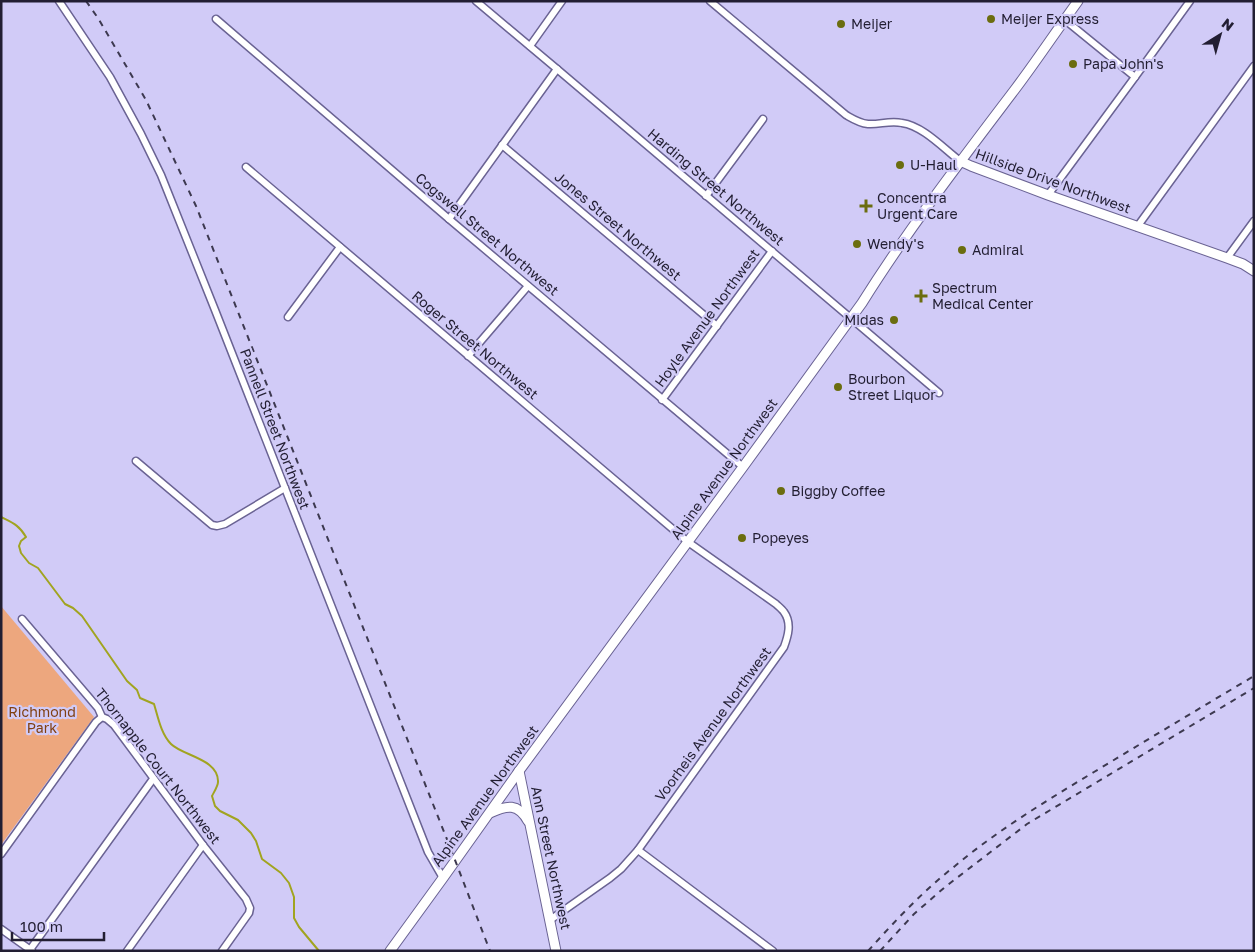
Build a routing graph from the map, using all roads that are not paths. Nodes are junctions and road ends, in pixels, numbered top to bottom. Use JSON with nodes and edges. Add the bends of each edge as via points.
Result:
{"nodes":[{"id":1,"x":59,"y":1,"type":"edge"},
{"id":2,"x":476,"y":1,"type":"edge"},
{"id":3,"x":562,"y":1,"type":"edge"},
{"id":4,"x":710,"y":1,"type":"edge"},
{"id":5,"x":1078,"y":1,"type":"edge"},
{"id":6,"x":1190,"y":1,"type":"edge"},
{"id":7,"x":216,"y":18,"type":"dead end"},
{"id":8,"x":1065,"y":20,"type":"junction"},
{"id":9,"x":530,"y":46,"type":"junction"},
{"id":10,"x":1254,"y":66,"type":"edge"},
{"id":11,"x":557,"y":69,"type":"junction"},
{"id":12,"x":1135,"y":77,"type":"junction"},
{"id":13,"x":763,"y":119,"type":"dead end"},
{"id":14,"x":502,"y":145,"type":"junction"},
{"id":15,"x":960,"y":161,"type":"junction"},
{"id":16,"x":246,"y":167,"type":"dead end"},
{"id":17,"x":1048,"y":195,"type":"junction"},
{"id":18,"x":706,"y":196,"type":"junction"},
{"id":19,"x":449,"y":219,"type":"junction"},
{"id":20,"x":1254,"y":221,"type":"edge"},
{"id":21,"x":1137,"y":226,"type":"junction"},
{"id":22,"x":340,"y":247,"type":"junction"},
{"id":23,"x":772,"y":251,"type":"junction"},
{"id":24,"x":1227,"y":258,"type":"junction"},
{"id":25,"x":1254,"y":271,"type":"edge"},
{"id":26,"x":528,"y":286,"type":"junction"},
{"id":27,"x":288,"y":317,"type":"dead end"},
{"id":28,"x":850,"y":319,"type":"junction"},
{"id":29,"x":717,"y":326,"type":"junction"},
{"id":30,"x":468,"y":356,"type":"junction"},
{"id":31,"x":939,"y":394,"type":"dead end"},
{"id":32,"x":662,"y":400,"type":"junction"},
{"id":33,"x":136,"y":460,"type":"dead end"},
{"id":34,"x":743,"y":467,"type":"junction"},
{"id":35,"x":285,"y":488,"type":"junction"},
{"id":36,"x":688,"y":542,"type":"junction"},
{"id":37,"x":22,"y":619,"type":"dead end"},
{"id":38,"x":102,"y":717,"type":"junction"},
{"id":39,"x":519,"y":771,"type":"junction"},
{"id":40,"x":153,"y":779,"type":"junction"},
{"id":41,"x":490,"y":813,"type":"junction"},
{"id":42,"x":530,"y":826,"type":"junction"},
{"id":43,"x":203,"y":845,"type":"junction"},
{"id":44,"x":638,"y":850,"type":"junction"},
{"id":45,"x":1,"y":854,"type":"edge"},
{"id":46,"x":443,"y":878,"type":"junction"},
{"id":47,"x":550,"y":920,"type":"junction"},
{"id":48,"x":1,"y":928,"type":"edge"},
{"id":49,"x":31,"y":950,"type":"edge"},
{"id":50,"x":127,"y":951,"type":"edge"},
{"id":51,"x":222,"y":951,"type":"edge"},
{"id":52,"x":390,"y":951,"type":"edge"},
{"id":53,"x":556,"y":951,"type":"edge"},
{"id":54,"x":773,"y":951,"type":"edge"}],
"edges":[{"from":1,"to":35,"type":"street","name":"Pannell Street Northwest","via":[[110,77],[142,134]]},
{"from":2,"to":9,"type":"street","name":"Harding Street Northwest"},
{"from":3,"to":9,"type":"street"},
{"from":4,"to":15,"type":"street","name":"Hillside Drive Northwest","via":[[846,115],[870,124],[892,122],[912,126]]},
{"from":5,"to":8,"type":"main road","name":"Alpine Avenue Northwest"},
{"from":6,"to":12,"type":"street"},
{"from":7,"to":19,"type":"street","name":"Cogswell Street Northwest"},
{"from":8,"to":12,"type":"street"},
{"from":8,"to":15,"type":"main road","name":"Alpine Avenue Northwest"},
{"from":9,"to":11,"type":"street","name":"Harding Street Northwest"},
{"from":10,"to":21,"type":"street"},
{"from":11,"to":14,"type":"street"},
{"from":11,"to":18,"type":"street","name":"Harding Street Northwest"},
{"from":12,"to":17,"type":"street"},
{"from":13,"to":18,"type":"street"},
{"from":14,"to":19,"type":"street"},
{"from":14,"to":29,"type":"street","name":"Jones Street Northwest"},
{"from":15,"to":17,"type":"main road","name":"Hillside Drive Northwest"},
{"from":15,"to":28,"type":"main road","name":"Alpine Avenue Northwest"},
{"from":16,"to":22,"type":"street","name":"Roger Street Northwest"},
{"from":17,"to":21,"type":"main road","name":"Hillside Drive Northwest"},
{"from":18,"to":23,"type":"street","name":"Harding Street Northwest"},
{"from":19,"to":26,"type":"street","name":"Cogswell Street Northwest"},
{"from":20,"to":24,"type":"street"},
{"from":21,"to":24,"type":"main road","name":"Hillside Drive Northwest"},
{"from":22,"to":27,"type":"street"},
{"from":22,"to":30,"type":"street","name":"Roger Street Northwest"},
{"from":23,"to":28,"type":"street","name":"Harding Street Northwest"},
{"from":23,"to":29,"type":"street","name":"Hoyle Avenue Northwest"},
{"from":24,"to":25,"type":"main road","name":"Hillside Drive Northwest"},
{"from":26,"to":30,"type":"street"},
{"from":26,"to":32,"type":"street","name":"Cogswell Street Northwest"},
{"from":28,"to":31,"type":"street","name":"Harding Street Northwest"},
{"from":28,"to":34,"type":"main road","name":"Alpine Avenue Northwest"},
{"from":29,"to":32,"type":"street","name":"Hoyle Avenue Northwest"},
{"from":30,"to":36,"type":"street","name":"Roger Street Northwest"},
{"from":32,"to":34,"type":"street","name":"Cogswell Street Northwest"},
{"from":33,"to":35,"type":"street","via":[[216,526],[225,524]]},
{"from":34,"to":36,"type":"main road","name":"Alpine Avenue Northwest"},
{"from":35,"to":46,"type":"street","name":"Pannell Street Northwest","via":[[428,852]]},
{"from":36,"to":39,"type":"main road","name":"Alpine Avenue Northwest"},
{"from":36,"to":44,"type":"street","name":"Voorheis Avenue Northwest","via":[[776,604],[784,612],[789,635],[784,647]]},
{"from":37,"to":38,"type":"street","name":"Thornapple Court Northwest","via":[[98,708]]},
{"from":38,"to":40,"type":"street","name":"Thornapple Court Northwest","via":[[114,725]]},
{"from":38,"to":45,"type":"street"},
{"from":39,"to":41,"type":"main road","name":"Alpine Avenue Northwest"},
{"from":39,"to":42,"type":"main road","name":"Ann Street Northwest"},
{"from":40,"to":43,"type":"street","name":"Thornapple Court Northwest"},
{"from":40,"to":49,"type":"street"},
{"from":41,"to":42,"type":"main road","via":[[508,806],[515,808],[524,814]]},
{"from":41,"to":46,"type":"main road","name":"Alpine Avenue Northwest"},
{"from":42,"to":47,"type":"main road","name":"Ann Street Northwest"},
{"from":43,"to":50,"type":"street"},
{"from":43,"to":51,"type":"street","name":"Thornapple Court Northwest","via":[[250,908]]},
{"from":44,"to":47,"type":"street","name":"Voorheis Avenue Northwest","via":[[622,869]]},
{"from":44,"to":54,"type":"street"},
{"from":46,"to":52,"type":"main road","name":"Alpine Avenue Northwest"},
{"from":47,"to":53,"type":"main road","name":"Ann Street Northwest"},
{"from":48,"to":49,"type":"street"}]}
